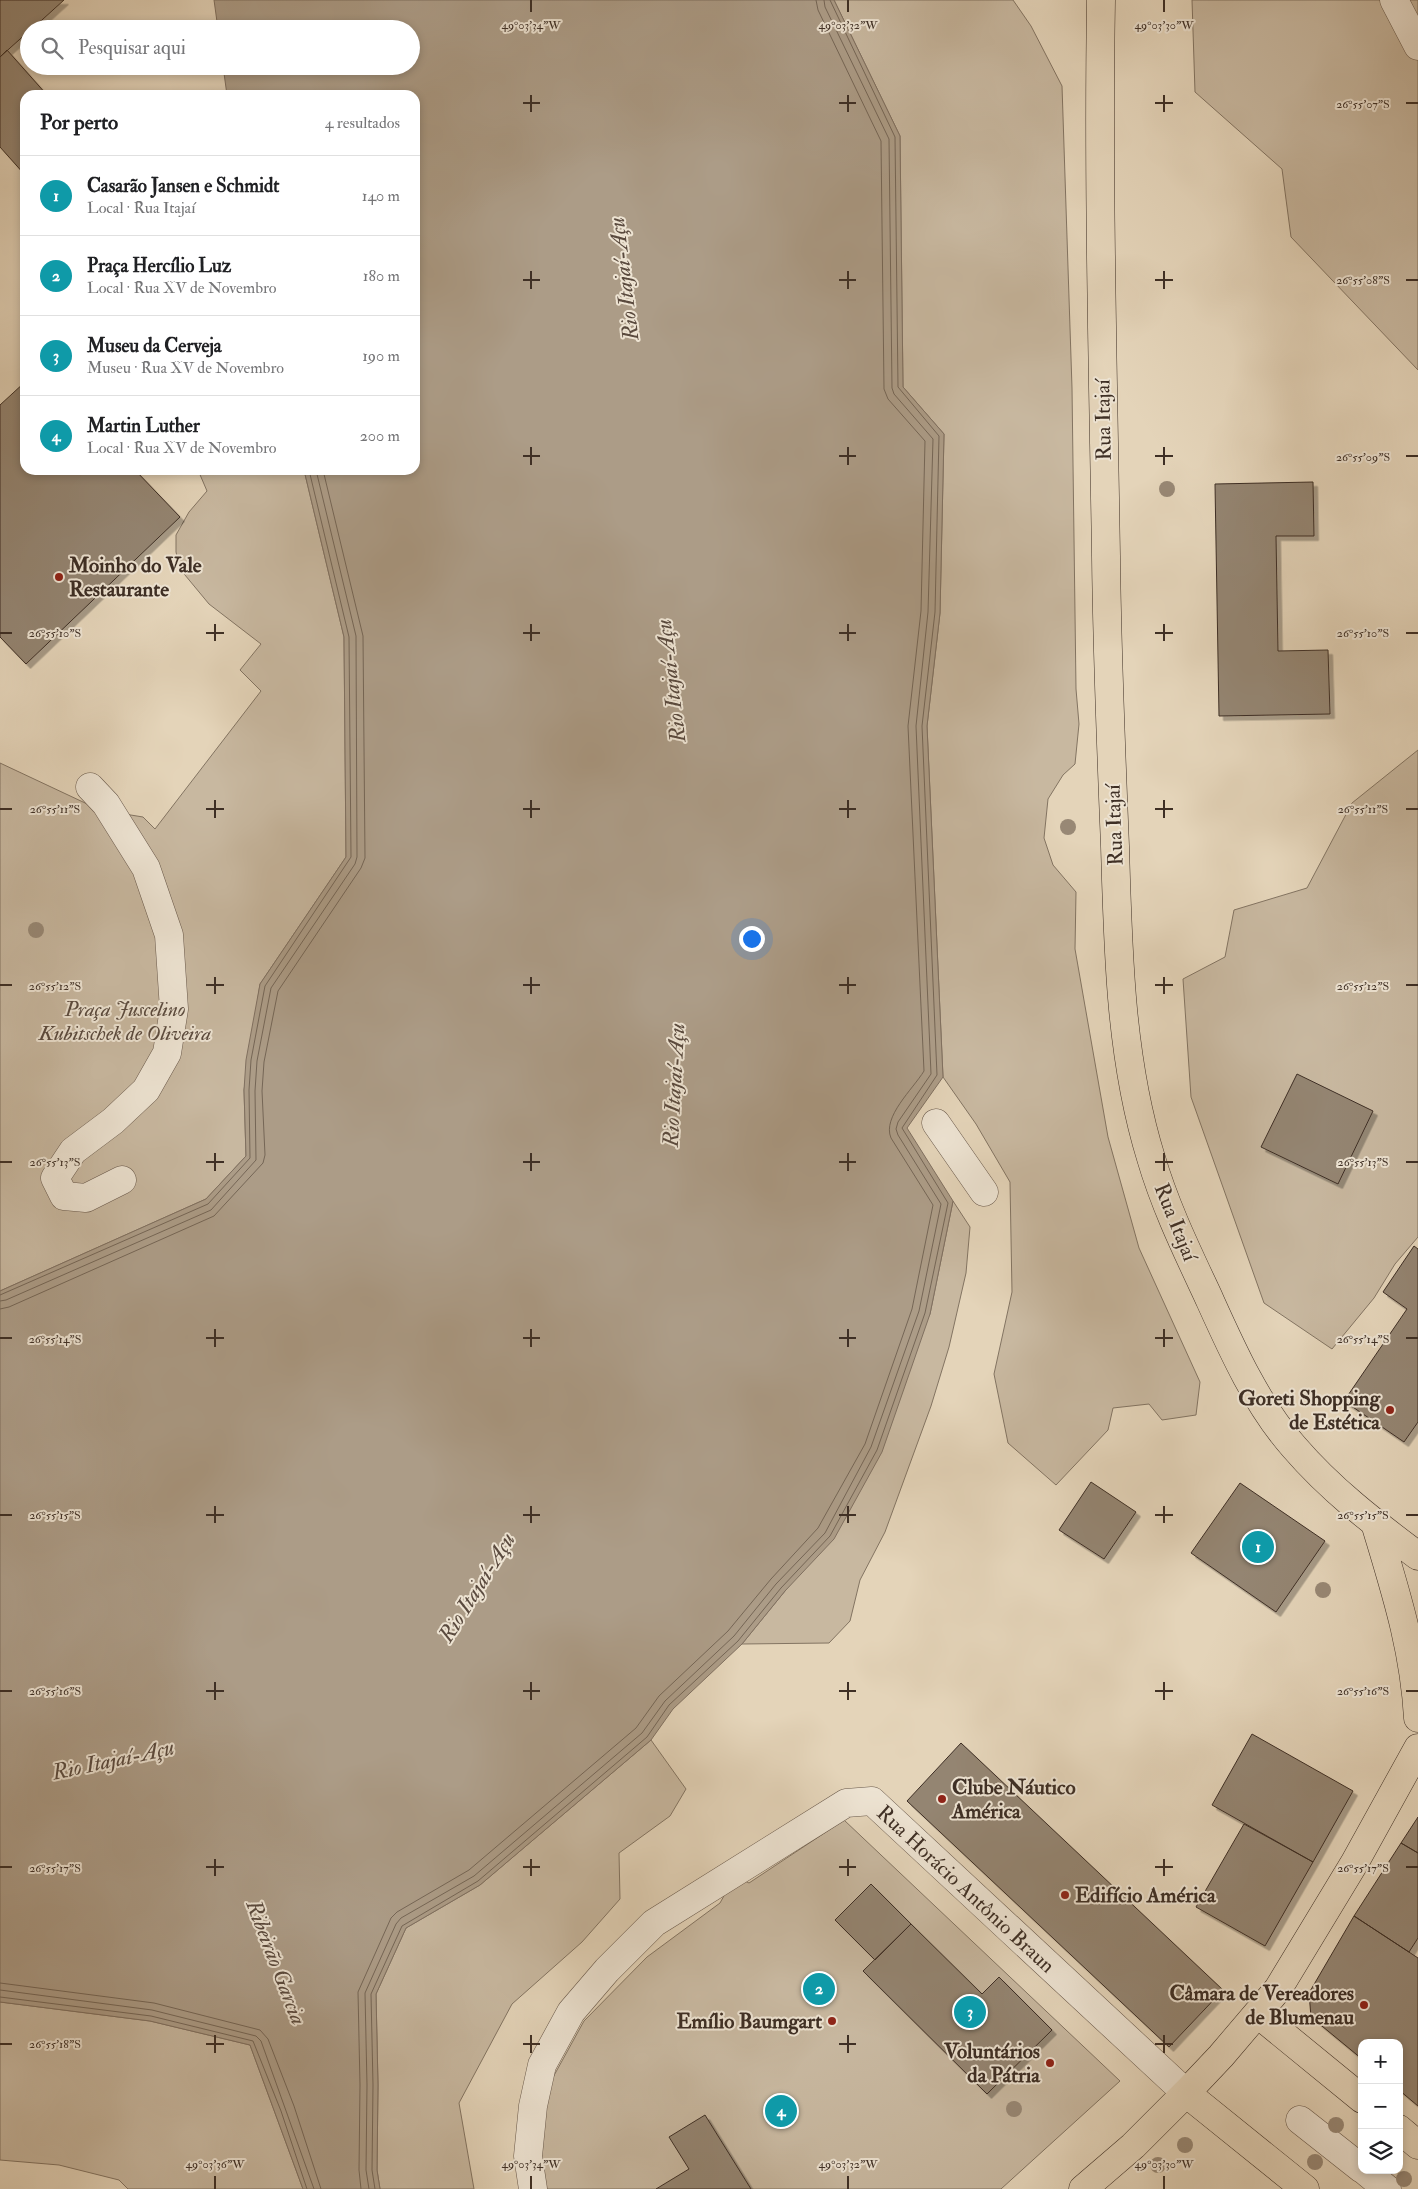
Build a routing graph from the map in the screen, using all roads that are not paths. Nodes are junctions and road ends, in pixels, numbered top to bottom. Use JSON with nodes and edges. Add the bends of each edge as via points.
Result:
{"nodes":[{"id":1,"x":1101,"y":0,"type":"edge"},
{"id":2,"x":1394,"y":0,"type":"edge"},
{"id":3,"x":1418,"y":46,"type":"edge"},
{"id":4,"x":90,"y":787,"type":"dead end"},
{"id":5,"x":936,"y":1123,"type":"dead end"},
{"id":6,"x":122,"y":1180,"type":"dead end"},
{"id":7,"x":984,"y":1192,"type":"dead end"},
{"id":8,"x":1375,"y":1523,"type":"junction"},
{"id":9,"x":1418,"y":1556,"type":"edge"},
{"id":10,"x":1418,"y":1718,"type":"edge"},
{"id":11,"x":1418,"y":1748,"type":"edge"},
{"id":12,"x":1258,"y":2014,"type":"junction"},
{"id":13,"x":1186,"y":2094,"type":"junction"},
{"id":14,"x":1358,"y":2096,"type":"edge"},
{"id":15,"x":1300,"y":2120,"type":"dead end"},
{"id":16,"x":1403,"y":2133,"type":"edge"},
{"id":17,"x":1418,"y":2145,"type":"edge"},
{"id":18,"x":1358,"y":2166,"type":"edge"},
{"id":19,"x":1368,"y":2174,"type":"edge"},
{"id":20,"x":533,"y":2189,"type":"edge"},
{"id":21,"x":1083,"y":2189,"type":"edge"},
{"id":22,"x":1304,"y":2189,"type":"edge"},
{"id":23,"x":1387,"y":2189,"type":"edge"}],
"edges":[{"from":1,"to":8,"type":"main road","name":"Rua Itajaí","via":[[1098,145],[1106,617],[1122,997],[1134,1090],[1150,1158],[1174,1221],[1219,1320],[1260,1399],[1292,1444],[1326,1481]]},
{"from":2,"to":3,"type":"street"},
{"from":4,"to":6,"type":"street","via":[[106,804],[146,868],[169,935],[174,1009],[167,1053],[146,1090],[113,1121],[73,1150],[55,1178],[64,1196],[86,1198]]},
{"from":5,"to":7,"type":"street"},
{"from":8,"to":9,"type":"main road","name":"Rua Itajaí"},
{"from":8,"to":10,"type":"main road","via":[[1403,1615]]},
{"from":11,"to":12,"type":"main road","via":[[1289,1972]]},
{"from":12,"to":13,"type":"main road"},
{"from":12,"to":14,"type":"main road"},
{"from":13,"to":20,"type":"street","name":"Rua Horácio Antônio Braun","via":[[872,1801],[858,1801],[846,1803],[654,1923],[571,2012],[542,2065],[533,2106],[528,2156]]},
{"from":13,"to":21,"type":"main road"},
{"from":13,"to":22,"type":"main road"},
{"from":15,"to":18,"type":"street"},
{"from":16,"to":17,"type":"main road"},
{"from":19,"to":23,"type":"street"}]}
